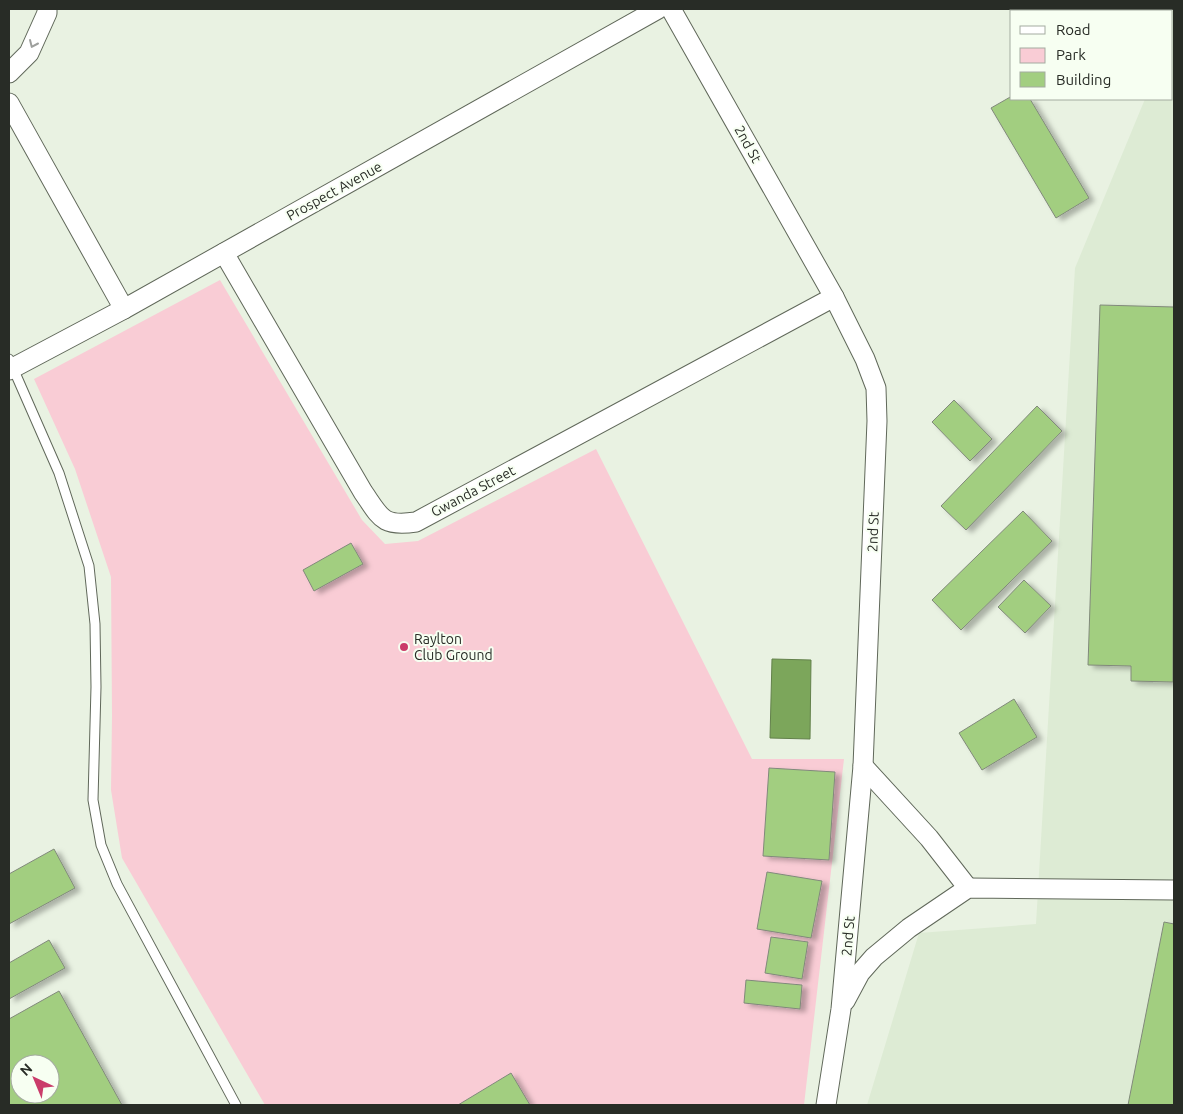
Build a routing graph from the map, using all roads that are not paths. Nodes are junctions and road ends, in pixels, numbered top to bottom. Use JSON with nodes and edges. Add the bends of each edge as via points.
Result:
{"nodes":[{"id":1,"x":48,"y":9,"type":"edge"},
{"id":2,"x":658,"y":9,"type":"edge"},
{"id":3,"x":671,"y":9,"type":"edge"},
{"id":4,"x":9,"y":73,"type":"edge"},
{"id":5,"x":9,"y":103,"type":"edge"},
{"id":6,"x":224,"y":253,"type":"junction"},
{"id":7,"x":834,"y":297,"type":"junction"},
{"id":8,"x":124,"y":309,"type":"junction"},
{"id":9,"x":10,"y":366,"type":"edge"},
{"id":10,"x":863,"y":766,"type":"junction"},
{"id":11,"x":968,"y":888,"type":"junction"},
{"id":12,"x":1174,"y":890,"type":"edge"},
{"id":13,"x":841,"y":1009,"type":"junction"},
{"id":14,"x":236,"y":1105,"type":"edge"},
{"id":15,"x":826,"y":1105,"type":"edge"}],
"edges":[{"from":1,"to":4,"type":"street","one_way":true,"via":[[29,53]]},
{"from":2,"to":6,"type":"street","name":"Prospect Avenue"},
{"from":3,"to":7,"type":"street","name":"2nd St"},
{"from":5,"to":8,"type":"street"},
{"from":6,"to":7,"type":"street","name":"Gwanda Street","via":[[363,492],[382,518],[397,525],[416,522]]},
{"from":6,"to":8,"type":"street","name":"Prospect Avenue"},
{"from":7,"to":10,"type":"street","name":"2nd St","via":[[866,360],[876,388]]},
{"from":8,"to":9,"type":"street","name":"Prospect Avenue"},
{"from":9,"to":14,"type":"lane","via":[[59,473],[89,566],[96,624],[93,800],[101,845],[117,884]]},
{"from":10,"to":11,"type":"street"},
{"from":10,"to":13,"type":"street","name":"2nd St"},
{"from":11,"to":12,"type":"street"},
{"from":11,"to":13,"type":"street","via":[[909,928],[874,957],[860,973]]},
{"from":13,"to":15,"type":"street","name":"2nd St"}]}
